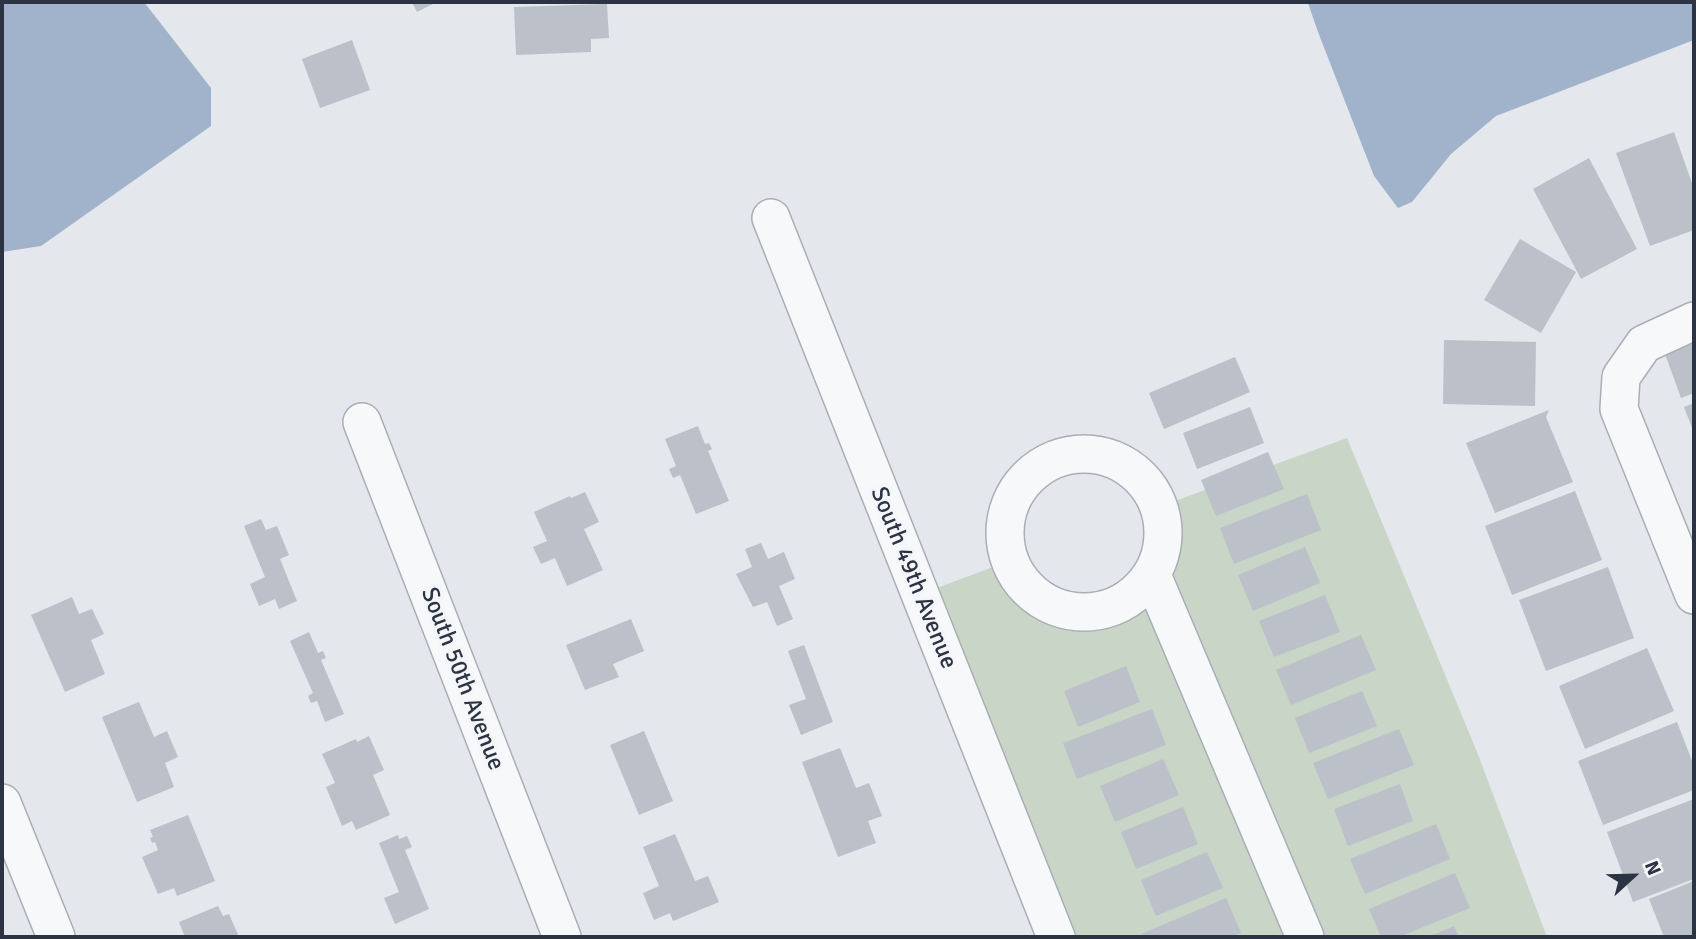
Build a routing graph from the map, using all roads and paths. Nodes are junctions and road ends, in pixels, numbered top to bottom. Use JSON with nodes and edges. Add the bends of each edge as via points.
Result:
{"nodes":[{"id":1,"x":771,"y":219,"type":"dead end"},
{"id":2,"x":1694,"y":321,"type":"edge"},
{"id":3,"x":362,"y":422,"type":"dead end"},
{"id":4,"x":1152,"y":575,"type":"junction"},
{"id":5,"x":1694,"y":595,"type":"edge"},
{"id":6,"x":2,"y":803,"type":"edge"},
{"id":7,"x":56,"y":937,"type":"edge"},
{"id":8,"x":562,"y":937,"type":"edge"},
{"id":9,"x":1056,"y":937,"type":"edge"},
{"id":10,"x":1305,"y":937,"type":"edge"}],
"edges":[{"from":1,"to":9,"type":"street","name":"South 49th Avenue"},
{"from":2,"to":5,"type":"street","via":[[1644,344],[1621,377],[1619,409]]},
{"from":3,"to":8,"type":"street","name":"South 50th Avenue"},
{"from":4,"to":4,"type":"street","via":[[1162,551],[1163,524],[1156,499],[1141,478],[1121,463],[1096,454],[1070,454],[1045,463],[1025,478],[1011,501],[1004,527],[1006,553],[1017,578],[1036,597],[1059,610],[1086,613],[1112,608],[1135,595]]},
{"from":4,"to":10,"type":"street"},
{"from":6,"to":7,"type":"street"}]}
